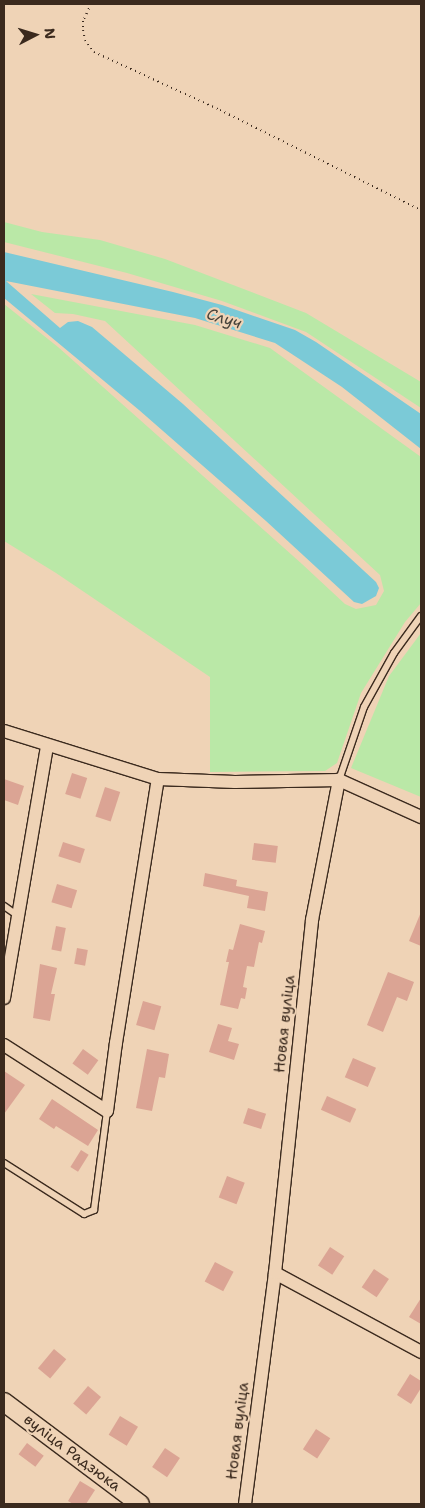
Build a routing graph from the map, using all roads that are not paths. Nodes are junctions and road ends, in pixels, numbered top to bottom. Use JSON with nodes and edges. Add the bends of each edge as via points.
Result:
{"nodes":[{"id":1,"x":421,"y":616,"type":"edge"},
{"id":2,"x":4,"y":731,"type":"edge"},
{"id":3,"x":47,"y":746,"type":"junction"},
{"id":4,"x":158,"y":779,"type":"junction"},
{"id":5,"x":339,"y":780,"type":"junction"},
{"id":6,"x":421,"y":817,"type":"edge"},
{"id":7,"x":4,"y":906,"type":"edge"},
{"id":8,"x":17,"y":915,"type":"junction"},
{"id":9,"x":4,"y":998,"type":"edge"},
{"id":10,"x":4,"y":1045,"type":"edge"},
{"id":11,"x":107,"y":1111,"type":"junction"},
{"id":12,"x":4,"y":1163,"type":"edge"},
{"id":13,"x":275,"y":1273,"type":"junction"},
{"id":14,"x":421,"y":1352,"type":"edge"},
{"id":15,"x":4,"y":1402,"type":"edge"},
{"id":16,"x":140,"y":1504,"type":"edge"},
{"id":17,"x":245,"y":1504,"type":"edge"}],
"edges":[{"from":1,"to":5,"type":"lane","via":[[394,653],[364,708]]},
{"from":2,"to":3,"type":"street"},
{"from":3,"to":4,"type":"street"},
{"from":3,"to":8,"type":"street"},
{"from":4,"to":5,"type":"street","via":[[235,782]]},
{"from":4,"to":11,"type":"street"},
{"from":5,"to":6,"type":"street"},
{"from":5,"to":13,"type":"street","name":"Новая вуліца","via":[[312,920]]},
{"from":7,"to":8,"type":"lane"},
{"from":8,"to":9,"type":"street"},
{"from":10,"to":11,"type":"street"},
{"from":11,"to":12,"type":"lane","via":[[94,1210],[84,1214]]},
{"from":13,"to":14,"type":"street"},
{"from":13,"to":17,"type":"street","name":"Новая вуліца"},
{"from":15,"to":16,"type":"main road","name":"вуліца Радзюка"}]}
